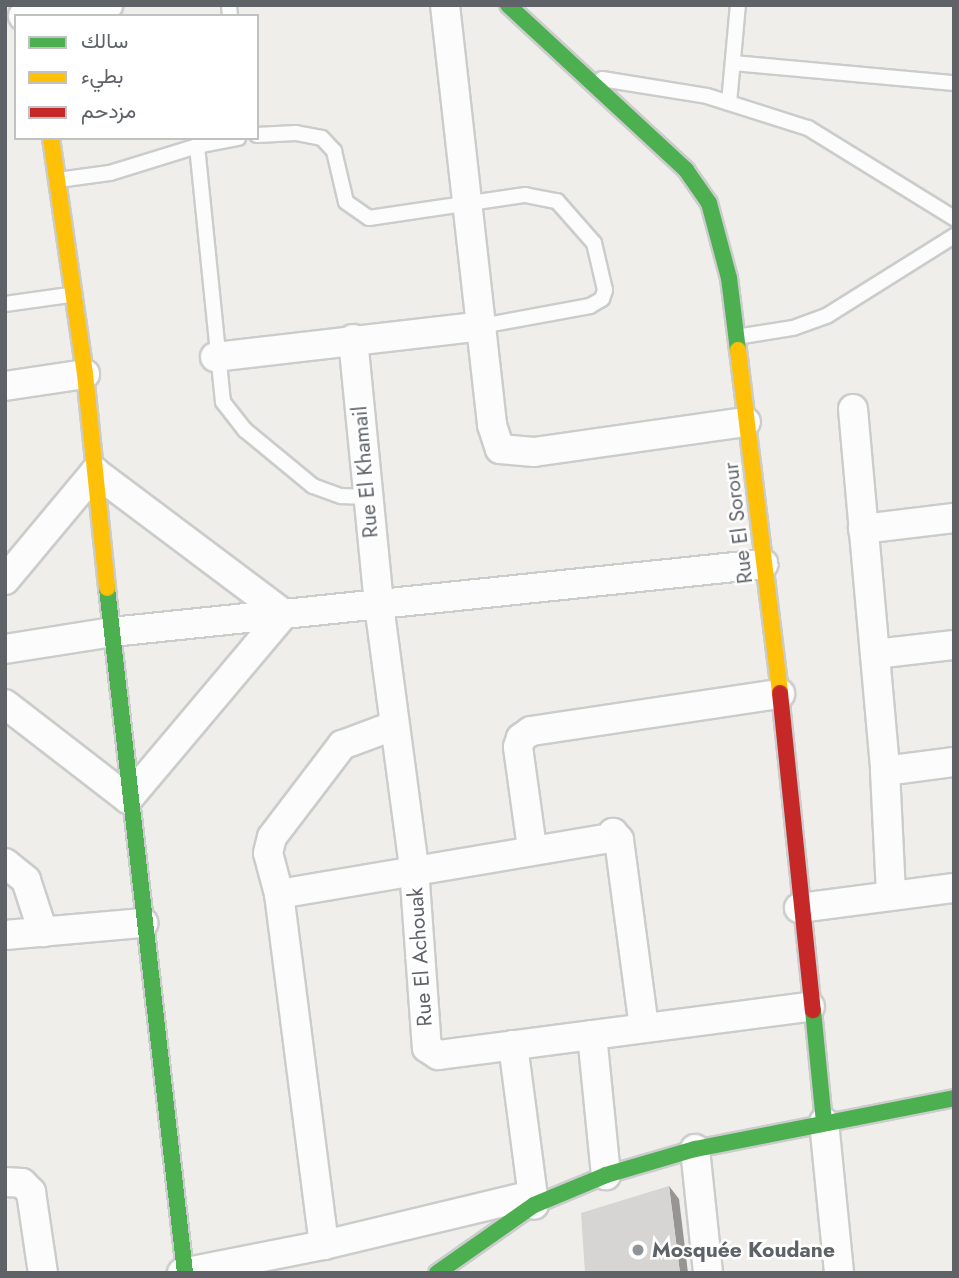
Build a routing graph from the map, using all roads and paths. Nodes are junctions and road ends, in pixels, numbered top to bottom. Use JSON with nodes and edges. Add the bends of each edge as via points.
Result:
{"nodes":[{"id":1,"x":108,"y":5,"type":"edge"},
{"id":2,"x":445,"y":5,"type":"edge"},
{"id":3,"x":738,"y":5,"type":"edge"},
{"id":4,"x":515,"y":7,"type":"edge"},
{"id":5,"x":43,"y":14,"type":"edge"},
{"id":6,"x":733,"y":63,"type":"junction"},
{"id":7,"x":586,"y":77,"type":"junction"},
{"id":8,"x":954,"y":83,"type":"edge"},
{"id":9,"x":729,"y":103,"type":"junction"},
{"id":10,"x":259,"y":135,"type":"edge"},
{"id":11,"x":51,"y":140,"type":"edge"},
{"id":12,"x":228,"y":140,"type":"edge"},
{"id":13,"x":197,"y":146,"type":"junction"},
{"id":14,"x":57,"y":180,"type":"junction"},
{"id":15,"x":467,"y":202,"type":"junction"},
{"id":16,"x":954,"y":218,"type":"edge"},
{"id":17,"x":954,"y":236,"type":"edge"},
{"id":18,"x":70,"y":295,"type":"junction"},
{"id":19,"x":5,"y":304,"type":"edge"},
{"id":20,"x":481,"y":326,"type":"junction"},
{"id":21,"x":736,"y":337,"type":"junction"},
{"id":22,"x":353,"y":339,"type":"junction"},
{"id":23,"x":215,"y":357,"type":"junction"},
{"id":24,"x":85,"y":374,"type":"junction"},
{"id":25,"x":5,"y":387,"type":"edge"},
{"id":26,"x":853,"y":409,"type":"dead end"},
{"id":27,"x":746,"y":422,"type":"junction"},
{"id":28,"x":95,"y":472,"type":"junction"},
{"id":29,"x":367,"y":497,"type":"junction"},
{"id":30,"x":954,"y":518,"type":"edge"},
{"id":31,"x":863,"y":529,"type":"junction"},
{"id":32,"x":764,"y":564,"type":"junction"},
{"id":33,"x":5,"y":580,"type":"edge"},
{"id":34,"x":379,"y":605,"type":"junction"},
{"id":35,"x":284,"y":614,"type":"junction"},
{"id":36,"x":112,"y":632,"type":"junction"},
{"id":37,"x":954,"y":645,"type":"edge"},
{"id":38,"x":5,"y":649,"type":"edge"},
{"id":39,"x":874,"y":654,"type":"junction"},
{"id":40,"x":780,"y":694,"type":"junction"},
{"id":41,"x":5,"y":704,"type":"edge"},
{"id":42,"x":393,"y":726,"type":"junction"},
{"id":43,"x":954,"y":762,"type":"edge"},
{"id":44,"x":885,"y":771,"type":"junction"},
{"id":45,"x":128,"y":799,"type":"junction"},
{"id":46,"x":532,"y":848,"type":"junction"},
{"id":47,"x":5,"y":863,"type":"edge"},
{"id":48,"x":414,"y":869,"type":"junction"},
{"id":49,"x":954,"y":888,"type":"edge"},
{"id":50,"x":279,"y":894,"type":"junction"},
{"id":51,"x":891,"y":895,"type":"junction"},
{"id":52,"x":799,"y":908,"type":"junction"},
{"id":53,"x":143,"y":923,"type":"junction"},
{"id":54,"x":43,"y":932,"type":"junction"},
{"id":55,"x":5,"y":935,"type":"edge"},
{"id":56,"x":810,"y":1007,"type":"junction"},
{"id":57,"x":643,"y":1027,"type":"junction"},
{"id":58,"x":592,"y":1035,"type":"junction"},
{"id":59,"x":513,"y":1045,"type":"junction"},
{"id":60,"x":954,"y":1098,"type":"edge"},
{"id":61,"x":824,"y":1122,"type":"junction"},
{"id":62,"x":695,"y":1149,"type":"junction"},
{"id":63,"x":606,"y":1175,"type":"junction"},
{"id":64,"x":5,"y":1182,"type":"edge"},
{"id":65,"x":533,"y":1200,"type":"junction"},
{"id":66,"x":324,"y":1245,"type":"junction"},
{"id":67,"x":43,"y":1273,"type":"edge"},
{"id":68,"x":184,"y":1273,"type":"edge"},
{"id":69,"x":437,"y":1273,"type":"edge"},
{"id":70,"x":708,"y":1273,"type":"edge"},
{"id":71,"x":839,"y":1273,"type":"edge"}],
"edges":[{"from":1,"to":5,"type":"street"},
{"from":2,"to":15,"type":"street"},
{"from":3,"to":6,"type":"lane"},
{"from":4,"to":7,"type":"street","name":"Rue El Sorour"},
{"from":6,"to":8,"type":"lane"},
{"from":6,"to":9,"type":"lane"},
{"from":7,"to":9,"type":"lane","via":[[665,87]]},
{"from":7,"to":21,"type":"street","name":"Rue El Sorour","via":[[686,170],[709,203],[725,251]]},
{"from":9,"to":16,"type":"lane","via":[[808,128]]},
{"from":10,"to":15,"type":"lane","via":[[296,133],[322,138],[334,151],[346,202],[359,215],[369,218]]},
{"from":11,"to":14,"type":"street"},
{"from":12,"to":13,"type":"lane"},
{"from":13,"to":14,"type":"lane","via":[[119,171]]},
{"from":13,"to":23,"type":"lane"},
{"from":14,"to":18,"type":"street"},
{"from":15,"to":20,"type":"street"},
{"from":15,"to":20,"type":"lane","via":[[525,195],[557,201],[594,243],[605,290],[602,299],[590,306]]},
{"from":17,"to":21,"type":"lane","via":[[828,315],[793,328]]},
{"from":18,"to":19,"type":"lane"},
{"from":18,"to":24,"type":"street"},
{"from":20,"to":22,"type":"street"},
{"from":20,"to":27,"type":"street","via":[[500,449],[534,453]]},
{"from":21,"to":27,"type":"street","name":"Rue El Sorour"},
{"from":22,"to":23,"type":"street"},
{"from":22,"to":29,"type":"street","name":"Rue El Khamail"},
{"from":23,"to":29,"type":"lane","via":[[223,402],[245,430],[313,485],[341,496]]},
{"from":24,"to":25,"type":"street"},
{"from":24,"to":28,"type":"street"},
{"from":26,"to":31,"type":"street"},
{"from":27,"to":32,"type":"street","name":"Rue El Sorour"},
{"from":28,"to":33,"type":"street"},
{"from":28,"to":35,"type":"street"},
{"from":28,"to":36,"type":"street"},
{"from":29,"to":34,"type":"street","name":"Rue El Khamail"},
{"from":30,"to":31,"type":"street"},
{"from":31,"to":39,"type":"street"},
{"from":32,"to":34,"type":"street"},
{"from":32,"to":40,"type":"street","name":"Rue El Sorour"},
{"from":34,"to":35,"type":"street"},
{"from":34,"to":42,"type":"street","name":"Rue El Achouak"},
{"from":35,"to":36,"type":"street"},
{"from":35,"to":45,"type":"street"},
{"from":36,"to":38,"type":"street"},
{"from":36,"to":45,"type":"street"},
{"from":37,"to":39,"type":"street"},
{"from":39,"to":44,"type":"street"},
{"from":40,"to":46,"type":"street","via":[[531,731],[521,738],[519,747]]},
{"from":40,"to":52,"type":"street","name":"Rue El Sorour"},
{"from":41,"to":45,"type":"street"},
{"from":42,"to":48,"type":"street","name":"Rue El Achouak"},
{"from":42,"to":50,"type":"street","via":[[342,745],[272,836],[268,853]]},
{"from":43,"to":44,"type":"street"},
{"from":44,"to":51,"type":"street"},
{"from":45,"to":53,"type":"street"},
{"from":46,"to":48,"type":"street"},
{"from":46,"to":57,"type":"street","via":[[610,838],[613,833],[620,840]]},
{"from":47,"to":54,"type":"street","via":[[26,880]]},
{"from":48,"to":50,"type":"street"},
{"from":48,"to":59,"type":"street","name":"Rue El Achouak","via":[[427,1048],[438,1055]]},
{"from":49,"to":51,"type":"street"},
{"from":50,"to":66,"type":"street"},
{"from":51,"to":52,"type":"street"},
{"from":52,"to":56,"type":"street","name":"Rue El Sorour"},
{"from":53,"to":54,"type":"street"},
{"from":53,"to":68,"type":"street"},
{"from":54,"to":55,"type":"street"},
{"from":56,"to":57,"type":"street","name":"Rue El Achouak"},
{"from":56,"to":61,"type":"street","name":"Rue El Sorour"},
{"from":57,"to":58,"type":"street","name":"Rue El Achouak"},
{"from":58,"to":59,"type":"street","name":"Rue El Achouak"},
{"from":58,"to":63,"type":"street"},
{"from":59,"to":65,"type":"street"},
{"from":60,"to":61,"type":"street"},
{"from":61,"to":62,"type":"street"},
{"from":61,"to":71,"type":"street"},
{"from":62,"to":63,"type":"street"},
{"from":62,"to":70,"type":"street"},
{"from":63,"to":65,"type":"street"},
{"from":64,"to":67,"type":"street","via":[[22,1183],[31,1192]]},
{"from":65,"to":66,"type":"street"},
{"from":65,"to":69,"type":"street"},
{"from":66,"to":68,"type":"street"}]}
